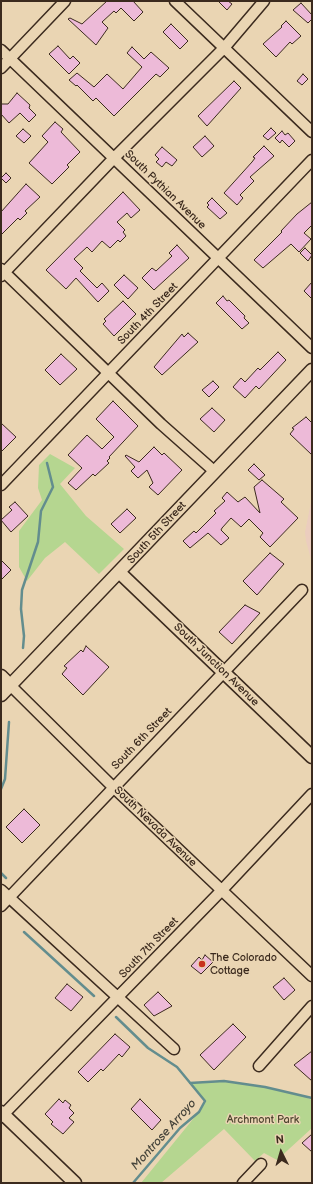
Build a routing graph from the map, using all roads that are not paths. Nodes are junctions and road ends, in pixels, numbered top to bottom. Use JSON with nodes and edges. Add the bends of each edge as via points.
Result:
{"nodes":[{"id":1,"x":65,"y":1,"type":"edge"},
{"id":2,"x":175,"y":1,"type":"edge"},
{"id":3,"x":264,"y":1,"type":"edge"},
{"id":4,"x":224,"y":48,"type":"junction"},
{"id":5,"x":1,"y":50,"type":"edge"},
{"id":6,"x":10,"y":58,"type":"junction"},
{"id":7,"x":1,"y":68,"type":"edge"},
{"id":8,"x":312,"y":132,"type":"edge"},
{"id":9,"x":114,"y":158,"type":"junction"},
{"id":10,"x":312,"y":160,"type":"edge"},
{"id":11,"x":218,"y":258,"type":"junction"},
{"id":12,"x":2,"y":273,"type":"edge"},
{"id":13,"x":312,"y":348,"type":"edge"},
{"id":14,"x":312,"y":370,"type":"edge"},
{"id":15,"x":108,"y":373,"type":"junction"},
{"id":16,"x":214,"y":471,"type":"junction"},
{"id":17,"x":1,"y":485,"type":"edge"},
{"id":18,"x":120,"y":573,"type":"junction"},
{"id":19,"x":302,"y":590,"type":"dead end"},
{"id":20,"x":223,"y":672,"type":"junction"},
{"id":21,"x":1,"y":676,"type":"edge"},
{"id":22,"x":10,"y":685,"type":"junction"},
{"id":23,"x":1,"y":695,"type":"edge"},
{"id":24,"x":312,"y":757,"type":"edge"},
{"id":25,"x":113,"y":787,"type":"junction"},
{"id":26,"x":312,"y":794,"type":"edge"},
{"id":27,"x":1,"y":890,"type":"edge"},
{"id":28,"x":222,"y":890,"type":"junction"},
{"id":29,"x":9,"y":897,"type":"junction"},
{"id":30,"x":1,"y":906,"type":"edge"},
{"id":31,"x":312,"y":976,"type":"edge"},
{"id":32,"x":118,"y":997,"type":"junction"},
{"id":33,"x":312,"y":1006,"type":"edge"},
{"id":34,"x":174,"y":1049,"type":"dead end"},
{"id":35,"x":259,"y":1066,"type":"dead end"},
{"id":36,"x":2,"y":1115,"type":"edge"},
{"id":37,"x":261,"y":1164,"type":"dead end"},
{"id":38,"x":75,"y":1183,"type":"edge"},
{"id":39,"x":243,"y":1183,"type":"edge"}],
"edges":[{"from":1,"to":6,"type":"street"},
{"from":2,"to":4,"type":"street"},
{"from":3,"to":4,"type":"street"},
{"from":4,"to":8,"type":"street"},
{"from":4,"to":9,"type":"street"},
{"from":5,"to":6,"type":"street","name":"South Pythian Avenue"},
{"from":6,"to":7,"type":"street"},
{"from":6,"to":9,"type":"street","name":"South Pythian Avenue"},
{"from":9,"to":11,"type":"street","name":"South Pythian Avenue"},
{"from":9,"to":12,"type":"street"},
{"from":10,"to":11,"type":"street","name":"South 4th Street"},
{"from":11,"to":13,"type":"street","name":"South Pythian Avenue"},
{"from":11,"to":15,"type":"street","name":"South 4th Street"},
{"from":12,"to":15,"type":"street"},
{"from":14,"to":16,"type":"street","name":"South 5th Street"},
{"from":15,"to":16,"type":"street"},
{"from":15,"to":17,"type":"street","name":"South 4th Street"},
{"from":16,"to":18,"type":"street","name":"South 5th Street"},
{"from":18,"to":20,"type":"street","name":"South Junction Avenue"},
{"from":18,"to":22,"type":"street","name":"South 5th Street"},
{"from":19,"to":20,"type":"street","name":"South 6th Street"},
{"from":20,"to":24,"type":"street","name":"South Junction Avenue"},
{"from":20,"to":25,"type":"street","name":"South 6th Street"},
{"from":21,"to":22,"type":"street","name":"South Nevada Avenue"},
{"from":22,"to":23,"type":"street","name":"South 5th Street"},
{"from":22,"to":25,"type":"street","name":"South Nevada Avenue"},
{"from":25,"to":28,"type":"street","name":"South Nevada Avenue"},
{"from":25,"to":29,"type":"street","name":"South 6th Street"},
{"from":26,"to":28,"type":"street","name":"South 7th Street"},
{"from":27,"to":29,"type":"street"},
{"from":28,"to":31,"type":"street","name":"South Nevada Avenue"},
{"from":28,"to":32,"type":"street","name":"South 7th Street"},
{"from":29,"to":30,"type":"street","name":"South 6th Street"},
{"from":29,"to":32,"type":"street"},
{"from":32,"to":34,"type":"street"},
{"from":32,"to":36,"type":"street","name":"South 7th Street"},
{"from":33,"to":35,"type":"street"},
{"from":36,"to":38,"type":"street"},
{"from":37,"to":39,"type":"street"}]}
